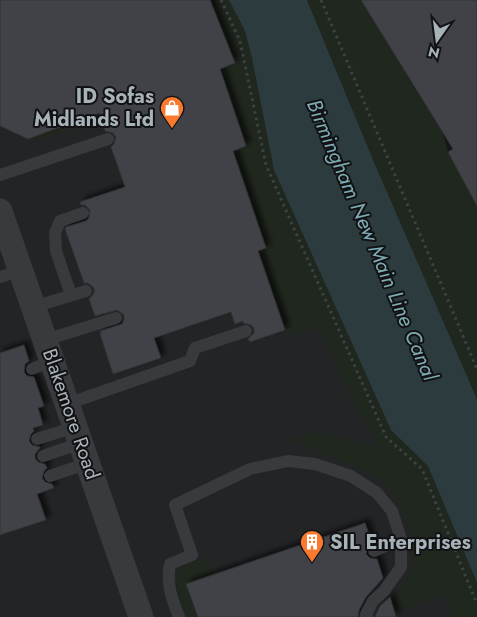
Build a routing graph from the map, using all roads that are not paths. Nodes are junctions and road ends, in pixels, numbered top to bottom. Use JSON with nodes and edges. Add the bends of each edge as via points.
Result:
{"nodes":[{"id":1,"x":108,"y":139,"type":"dead end"},
{"id":2,"x":0,"y":175,"type":"edge"},
{"id":3,"x":0,"y":211,"type":"edge"},
{"id":4,"x":83,"y":212,"type":"dead end"},
{"id":5,"x":10,"y":274,"type":"edge"},
{"id":6,"x":86,"y":291,"type":"dead end"},
{"id":7,"x":71,"y":296,"type":"junction"},
{"id":8,"x":33,"y":306,"type":"junction"},
{"id":9,"x":116,"y":318,"type":"dead end"},
{"id":10,"x":246,"y":332,"type":"dead end"},
{"id":11,"x":43,"y":357,"type":"junction"},
{"id":12,"x":78,"y":434,"type":"junction"},
{"id":13,"x":37,"y":439,"type":"dead end"},
{"id":14,"x":43,"y":456,"type":"dead end"},
{"id":15,"x":50,"y":476,"type":"dead end"},
{"id":16,"x":401,"y":539,"type":"junction"},
{"id":17,"x":374,"y":551,"type":"dead end"},
{"id":18,"x":141,"y":617,"type":"edge"},
{"id":19,"x":179,"y":617,"type":"edge"},
{"id":20,"x":367,"y":617,"type":"edge"}],
"edges":[{"from":1,"to":2,"type":"lane"},
{"from":3,"to":5,"type":"street","name":"Blakemore Road"},
{"from":4,"to":7,"type":"lane","via":[[60,221],[55,233],[56,251]]},
{"from":5,"to":8,"type":"street","name":"Blakemore Road"},
{"from":6,"to":7,"type":"lane"},
{"from":7,"to":8,"type":"lane"},
{"from":8,"to":11,"type":"street","name":"Blakemore Road"},
{"from":9,"to":11,"type":"lane"},
{"from":10,"to":12,"type":"lane","via":[[195,348],[190,361]]},
{"from":11,"to":12,"type":"street","name":"Blakemore Road"},
{"from":12,"to":13,"type":"lane"},
{"from":12,"to":14,"type":"lane"},
{"from":12,"to":15,"type":"lane"},
{"from":12,"to":18,"type":"street","name":"Blakemore Road"},
{"from":16,"to":17,"type":"lane"},
{"from":16,"to":19,"type":"lane","via":[[392,511],[377,493],[351,476],[315,464],[288,461],[250,469],[176,505],[192,555],[170,564],[169,589]]},
{"from":16,"to":20,"type":"lane","via":[[401,567],[373,601]]}]}
